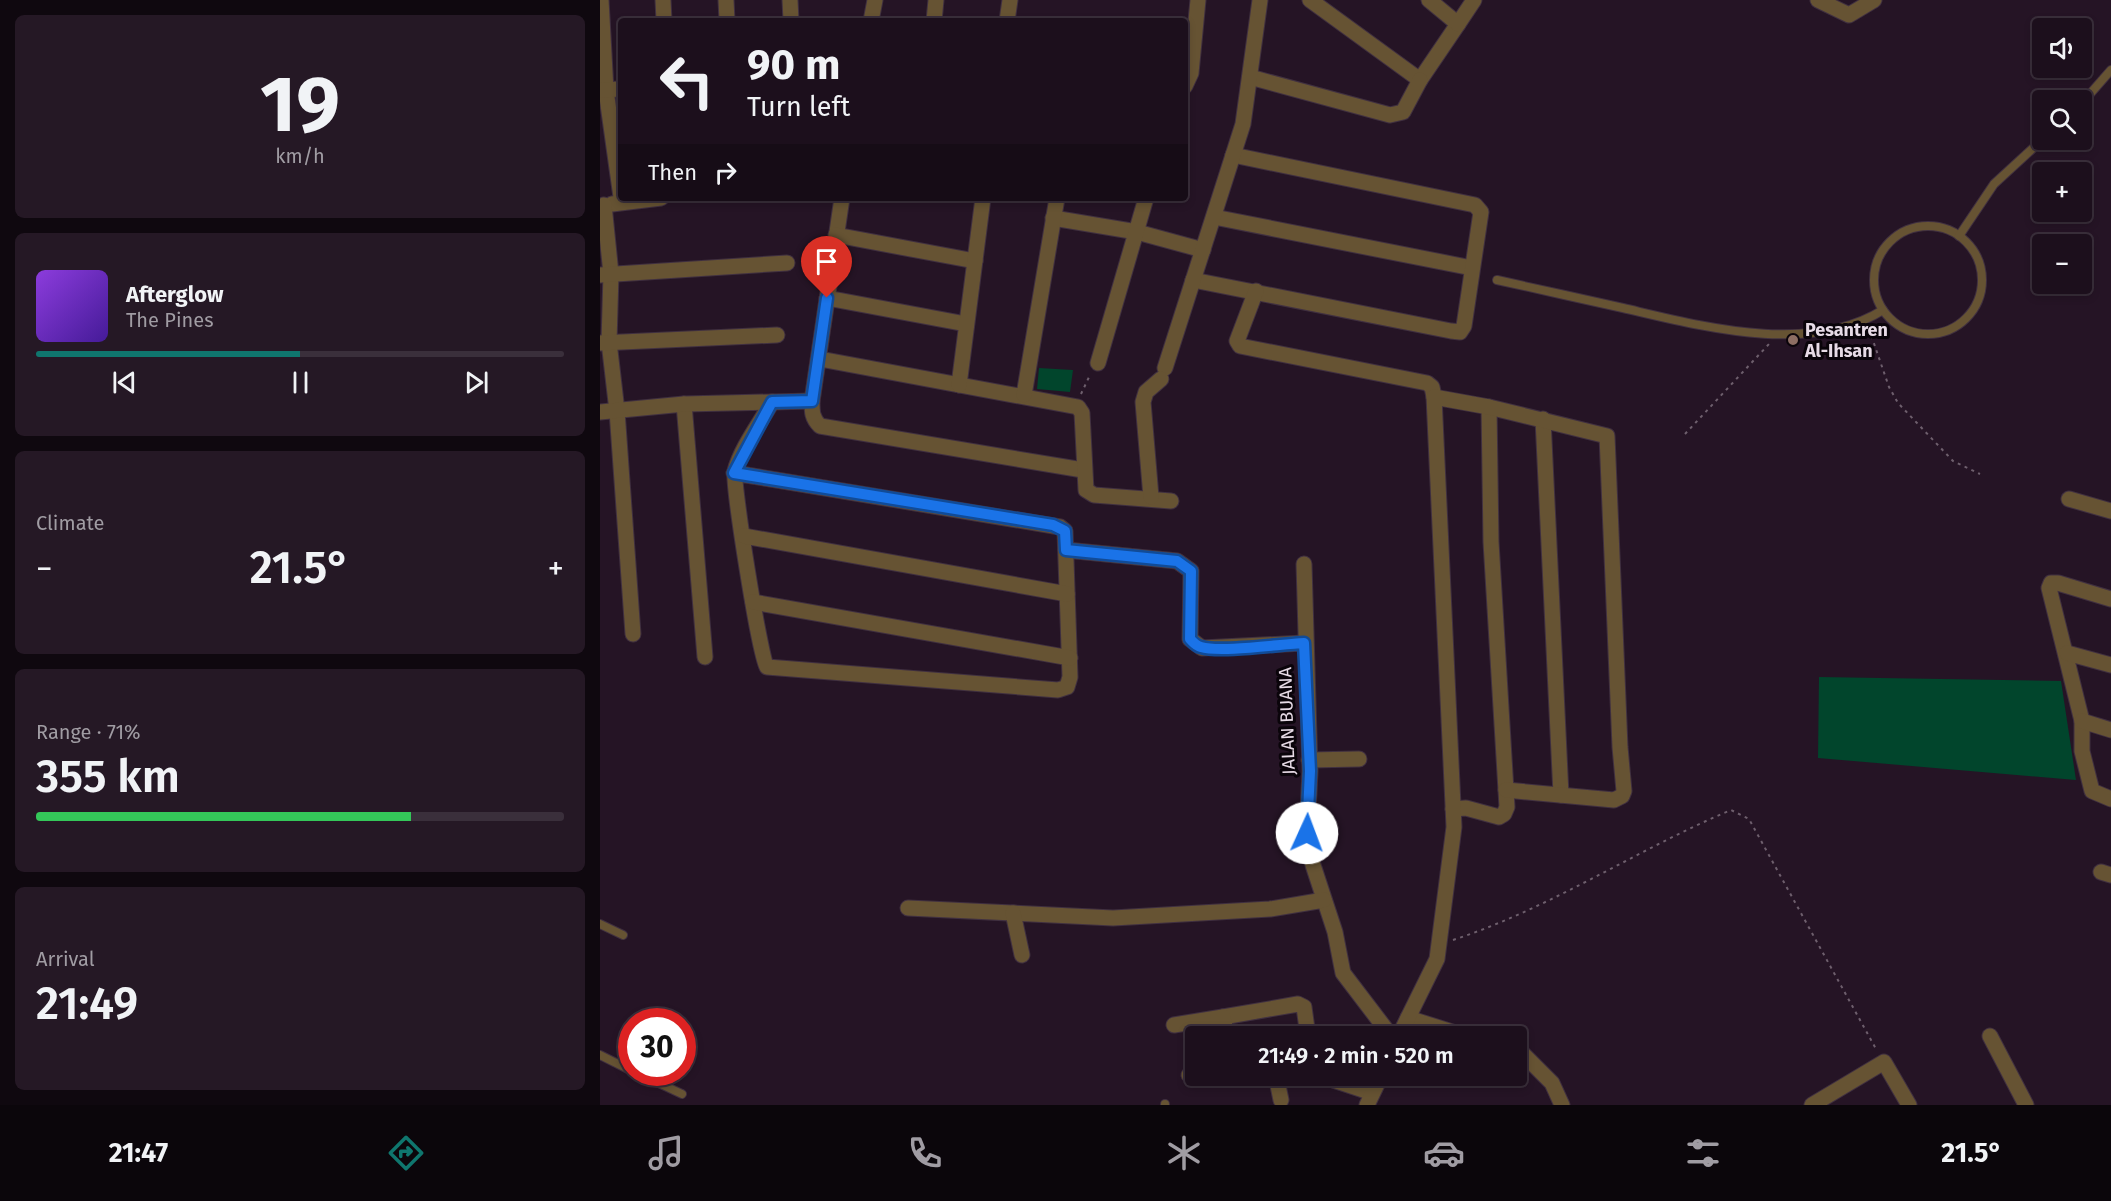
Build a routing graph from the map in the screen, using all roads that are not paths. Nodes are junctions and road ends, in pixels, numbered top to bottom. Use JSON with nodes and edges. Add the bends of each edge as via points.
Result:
{"nodes":[{"id":1,"x":601,"y":0,"type":"edge"},
{"id":2,"x":663,"y":0,"type":"edge"},
{"id":3,"x":726,"y":0,"type":"edge"},
{"id":4,"x":790,"y":0,"type":"edge"},
{"id":5,"x":875,"y":0,"type":"edge"},
{"id":6,"x":936,"y":0,"type":"edge"},
{"id":7,"x":1010,"y":0,"type":"edge"},
{"id":8,"x":1198,"y":0,"type":"edge"},
{"id":9,"x":1260,"y":0,"type":"edge"},
{"id":10,"x":1310,"y":0,"type":"edge"},
{"id":11,"x":1429,"y":0,"type":"edge"},
{"id":12,"x":1474,"y":0,"type":"edge"},
{"id":13,"x":1818,"y":0,"type":"edge"},
{"id":14,"x":1874,"y":0,"type":"edge"},
{"id":15,"x":664,"y":18,"type":"edge"},
{"id":16,"x":727,"y":18,"type":"edge"},
{"id":17,"x":791,"y":18,"type":"edge"},
{"id":18,"x":872,"y":18,"type":"edge"},
{"id":19,"x":934,"y":18,"type":"edge"},
{"id":20,"x":1007,"y":18,"type":"edge"},
{"id":21,"x":1190,"y":23,"type":"edge"},
{"id":22,"x":1458,"y":24,"type":"junction"},
{"id":23,"x":2111,"y":70,"type":"edge"},
{"id":24,"x":1250,"y":77,"type":"junction"},
{"id":25,"x":1188,"y":80,"type":"edge"},
{"id":26,"x":1420,"y":80,"type":"junction"},
{"id":27,"x":609,"y":90,"type":"edge"},
{"id":28,"x":2092,"y":92,"type":"edge"},
{"id":29,"x":2032,"y":149,"type":"edge"},
{"id":30,"x":1233,"y":155,"type":"junction"},
{"id":31,"x":618,"y":172,"type":"edge"},
{"id":32,"x":618,"y":200,"type":"edge"},
{"id":33,"x":842,"y":201,"type":"edge"},
{"id":34,"x":983,"y":201,"type":"edge"},
{"id":35,"x":1056,"y":201,"type":"edge"},
{"id":36,"x":1145,"y":201,"type":"edge"},
{"id":37,"x":602,"y":205,"type":"edge"},
{"id":38,"x":1214,"y":217,"type":"junction"},
{"id":39,"x":1053,"y":218,"type":"junction"},
{"id":40,"x":1137,"y":232,"type":"junction"},
{"id":41,"x":836,"y":235,"type":"junction"},
{"id":42,"x":1959,"y":236,"type":"junction"},
{"id":43,"x":1203,"y":250,"type":"junction"},
{"id":44,"x":975,"y":261,"type":"junction"},
{"id":45,"x":787,"y":263,"type":"dead end"},
{"id":46,"x":1472,"y":268,"type":"junction"},
{"id":47,"x":605,"y":274,"type":"edge"},
{"id":48,"x":1193,"y":280,"type":"junction"},
{"id":49,"x":1497,"y":280,"type":"dead end"},
{"id":50,"x":1257,"y":291,"type":"junction"},
{"id":51,"x":827,"y":298,"type":"junction"},
{"id":52,"x":1883,"y":310,"type":"junction"},
{"id":53,"x":966,"y":324,"type":"junction"},
{"id":54,"x":777,"y":335,"type":"dead end"},
{"id":55,"x":604,"y":342,"type":"edge"},
{"id":56,"x":820,"y":359,"type":"junction"},
{"id":57,"x":1098,"y":363,"type":"road end"},
{"id":58,"x":959,"y":385,"type":"junction"},
{"id":59,"x":1024,"y":395,"type":"junction"},
{"id":60,"x":1434,"y":397,"type":"junction"},
{"id":61,"x":812,"y":401,"type":"junction"},
{"id":62,"x":772,"y":402,"type":"junction"},
{"id":63,"x":684,"y":404,"type":"junction"},
{"id":64,"x":1490,"y":407,"type":"junction"},
{"id":65,"x":617,"y":411,"type":"junction"},
{"id":66,"x":600,"y":412,"type":"edge"},
{"id":67,"x":1543,"y":419,"type":"junction"},
{"id":68,"x":1083,"y":470,"type":"junction"},
{"id":69,"x":734,"y":473,"type":"junction"},
{"id":70,"x":1151,"y":497,"type":"junction"},
{"id":71,"x":2069,"y":500,"type":"dead end"},
{"id":72,"x":1171,"y":501,"type":"dead end"},
{"id":73,"x":2111,"y":511,"type":"edge"},
{"id":74,"x":744,"y":536,"type":"junction"},
{"id":75,"x":1066,"y":550,"type":"junction"},
{"id":76,"x":1304,"y":564,"type":"dead end"},
{"id":77,"x":1067,"y":594,"type":"junction"},
{"id":78,"x":2111,"y":599,"type":"edge"},
{"id":79,"x":753,"y":602,"type":"junction"},
{"id":80,"x":633,"y":634,"type":"dead end"},
{"id":81,"x":1304,"y":643,"type":"junction"},
{"id":82,"x":2067,"y":653,"type":"junction"},
{"id":83,"x":705,"y":657,"type":"dead end"},
{"id":84,"x":1070,"y":658,"type":"junction"},
{"id":85,"x":2111,"y":665,"type":"edge"},
{"id":86,"x":2082,"y":721,"type":"junction"},
{"id":87,"x":2111,"y":730,"type":"edge"},
{"id":88,"x":1359,"y":759,"type":"dead end"},
{"id":89,"x":1309,"y":760,"type":"junction"},
{"id":90,"x":1506,"y":790,"type":"junction"},
{"id":91,"x":1561,"y":795,"type":"junction"},
{"id":92,"x":2111,"y":799,"type":"edge"},
{"id":93,"x":1453,"y":809,"type":"junction"},
{"id":94,"x":1324,"y":900,"type":"junction"},
{"id":95,"x":908,"y":908,"type":"dead end"},
{"id":96,"x":1013,"y":914,"type":"junction"},
{"id":97,"x":600,"y":924,"type":"edge"},
{"id":98,"x":623,"y":935,"type":"dead end"},
{"id":99,"x":1022,"y":955,"type":"dead end"},
{"id":100,"x":1223,"y":1017,"type":"junction"},
{"id":101,"x":1408,"y":1018,"type":"junction"},
{"id":102,"x":1174,"y":1025,"type":"dead end"},
{"id":103,"x":1225,"y":1026,"type":"edge"},
{"id":104,"x":1307,"y":1026,"type":"edge"},
{"id":105,"x":1383,"y":1026,"type":"edge"},
{"id":106,"x":1404,"y":1026,"type":"edge"},
{"id":107,"x":1433,"y":1026,"type":"edge"},
{"id":108,"x":1990,"y":1036,"type":"dead end"},
{"id":109,"x":600,"y":1055,"type":"edge"},
{"id":110,"x":1527,"y":1058,"type":"edge"},
{"id":111,"x":618,"y":1064,"type":"edge"},
{"id":112,"x":664,"y":1086,"type":"edge"},
{"id":113,"x":1278,"y":1086,"type":"edge"},
{"id":114,"x":1342,"y":1086,"type":"edge"},
{"id":115,"x":682,"y":1094,"type":"dead end"},
{"id":116,"x":1370,"y":1099,"type":"edge"},
{"id":117,"x":1281,"y":1100,"type":"dead end"},
{"id":118,"x":1562,"y":1105,"type":"edge"},
{"id":119,"x":1812,"y":1105,"type":"edge"},
{"id":120,"x":1909,"y":1105,"type":"edge"},
{"id":121,"x":2026,"y":1105,"type":"edge"}],
"edges":[{"from":1,"to":27,"type":"street"},
{"from":2,"to":15,"type":"street"},
{"from":3,"to":16,"type":"street"},
{"from":4,"to":17,"type":"street"},
{"from":5,"to":18,"type":"street"},
{"from":6,"to":19,"type":"street"},
{"from":7,"to":20,"type":"street"},
{"from":8,"to":21,"type":"street"},
{"from":9,"to":24,"type":"street"},
{"from":10,"to":26,"type":"street"},
{"from":11,"to":22,"type":"street"},
{"from":12,"to":22,"type":"street"},
{"from":13,"to":14,"type":"street","via":[[1849,15]]},
{"from":21,"to":25,"type":"street"},
{"from":22,"to":26,"type":"street"},
{"from":23,"to":28,"type":"lane"},
{"from":24,"to":26,"type":"street","via":[[1390,115],[1403,112]]},
{"from":24,"to":30,"type":"street","via":[[1243,124]]},
{"from":27,"to":31,"type":"street"},
{"from":29,"to":42,"type":"lane","via":[[1994,184]]},
{"from":30,"to":38,"type":"street"},
{"from":30,"to":46,"type":"street","via":[[1475,206],[1481,212]]},
{"from":32,"to":37,"type":"street"},
{"from":33,"to":41,"type":"street"},
{"from":34,"to":44,"type":"street"},
{"from":35,"to":39,"type":"street"},
{"from":36,"to":40,"type":"street"},
{"from":37,"to":47,"type":"street"},
{"from":38,"to":43,"type":"street"},
{"from":38,"to":46,"type":"street"},
{"from":39,"to":40,"type":"street"},
{"from":39,"to":59,"type":"street"},
{"from":40,"to":43,"type":"street"},
{"from":40,"to":57,"type":"street"},
{"from":41,"to":44,"type":"street"},
{"from":41,"to":51,"type":"street"},
{"from":42,"to":52,"type":"lane","via":[[1940,227],[1918,227],[1898,235],[1883,250],[1875,269],[1875,290]]},
{"from":42,"to":52,"type":"lane","via":[[1974,250],[1982,270],[1982,291],[1974,311],[1959,326],[1939,334],[1917,333],[1898,325]]},
{"from":43,"to":48,"type":"street"},
{"from":44,"to":53,"type":"street"},
{"from":45,"to":47,"type":"street"},
{"from":46,"to":50,"type":"street","via":[[1460,332]]},
{"from":47,"to":55,"type":"street"},
{"from":48,"to":50,"type":"street"},
{"from":48,"to":70,"type":"street","via":[[1163,374],[1146,392],[1143,402]]},
{"from":49,"to":52,"type":"lane","via":[[1698,325],[1778,335],[1838,328],[1866,321]]},
{"from":50,"to":60,"type":"street","via":[[1240,332],[1240,346],[1427,383]]},
{"from":51,"to":53,"type":"street"},
{"from":51,"to":56,"type":"street"},
{"from":53,"to":58,"type":"street"},
{"from":54,"to":55,"type":"street"},
{"from":55,"to":65,"type":"street"},
{"from":56,"to":58,"type":"street"},
{"from":56,"to":61,"type":"street"},
{"from":58,"to":59,"type":"street"},
{"from":59,"to":68,"type":"street","via":[[1078,407],[1082,413]]},
{"from":60,"to":64,"type":"street"},
{"from":60,"to":93,"type":"street"},
{"from":61,"to":62,"type":"street"},
{"from":61,"to":68,"type":"street","via":[[811,413],[820,426]]},
{"from":62,"to":63,"type":"street"},
{"from":62,"to":69,"type":"street"},
{"from":63,"to":65,"type":"street"},
{"from":63,"to":83,"type":"street"},
{"from":64,"to":67,"type":"street"},
{"from":64,"to":90,"type":"street","via":[[1491,542]]},
{"from":65,"to":66,"type":"street"},
{"from":65,"to":80,"type":"street"},
{"from":67,"to":91,"type":"street"},
{"from":67,"to":91,"type":"street","via":[[1607,436],[1624,791],[1614,800]]},
{"from":68,"to":70,"type":"street","via":[[1086,490],[1094,495]]},
{"from":69,"to":74,"type":"street"},
{"from":69,"to":75,"type":"street","via":[[1053,525],[1065,531]]},
{"from":70,"to":72,"type":"street"},
{"from":71,"to":73,"type":"street"},
{"from":74,"to":77,"type":"street"},
{"from":74,"to":79,"type":"street"},
{"from":75,"to":77,"type":"street"},
{"from":75,"to":81,"type":"street","via":[[1186,565],[1191,571],[1190,639],[1202,648]]},
{"from":76,"to":81,"type":"street","name":"JALAN BUANA"},
{"from":77,"to":84,"type":"street"},
{"from":78,"to":82,"type":"street","via":[[2050,584]]},
{"from":79,"to":84,"type":"street"},
{"from":79,"to":84,"type":"street","via":[[763,661],[774,669],[1063,690],[1070,676]]},
{"from":81,"to":89,"type":"street","name":"JALAN BUANA"},
{"from":82,"to":85,"type":"street"},
{"from":82,"to":86,"type":"street"},
{"from":86,"to":87,"type":"street"},
{"from":86,"to":92,"type":"street","via":[[2082,751],[2092,791]]},
{"from":88,"to":89,"type":"street"},
{"from":89,"to":94,"type":"street","name":"JALAN BUANA","via":[[1307,833]]},
{"from":90,"to":91,"type":"street"},
{"from":90,"to":93,"type":"street","via":[[1507,807],[1499,817],[1466,808]]},
{"from":93,"to":101,"type":"street","via":[[1450,867],[1437,959]]},
{"from":94,"to":96,"type":"street","via":[[1270,909],[1113,918]]},
{"from":94,"to":105,"type":"street","name":"JALAN BUANA","via":[[1343,973]]},
{"from":95,"to":96,"type":"street"},
{"from":96,"to":99,"type":"street"},
{"from":97,"to":98,"type":"lane"},
{"from":100,"to":102,"type":"street"},
{"from":100,"to":103,"type":"street"},
{"from":100,"to":104,"type":"street","via":[[1298,1004],[1304,1007]]},
{"from":101,"to":106,"type":"street"},
{"from":101,"to":107,"type":"street"},
{"from":108,"to":121,"type":"street"},
{"from":109,"to":111,"type":"lane"},
{"from":110,"to":118,"type":"street","via":[[1552,1083]]},
{"from":112,"to":115,"type":"lane"},
{"from":113,"to":117,"type":"street"},
{"from":114,"to":116,"type":"street"},
{"from":119,"to":120,"type":"street","via":[[1884,1062]]}]}
